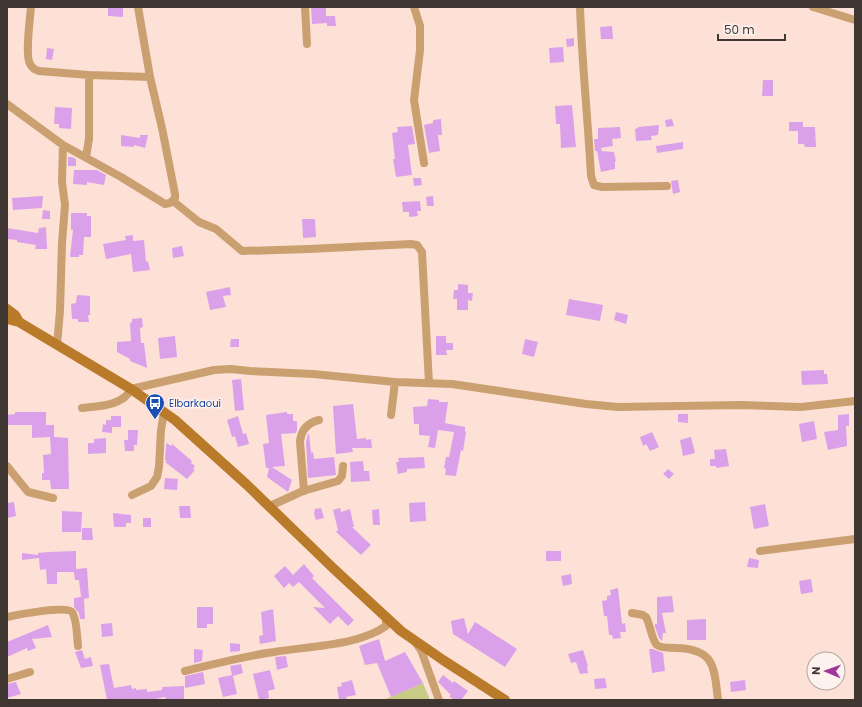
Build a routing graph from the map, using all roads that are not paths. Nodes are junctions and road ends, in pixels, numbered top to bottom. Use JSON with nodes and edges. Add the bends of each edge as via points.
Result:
{"nodes":[{"id":1,"x":30,"y":7,"type":"edge"},
{"id":2,"x":138,"y":7,"type":"edge"},
{"id":3,"x":305,"y":7,"type":"edge"},
{"id":4,"x":414,"y":7,"type":"edge"},
{"id":5,"x":580,"y":7,"type":"edge"},
{"id":6,"x":813,"y":7,"type":"edge"},
{"id":7,"x":855,"y":20,"type":"edge"},
{"id":8,"x":307,"y":44,"type":"dead end"},
{"id":9,"x":89,"y":75,"type":"junction"},
{"id":10,"x":150,"y":76,"type":"junction"},
{"id":11,"x":7,"y":104,"type":"edge"},
{"id":12,"x":63,"y":146,"type":"junction"},
{"id":13,"x":86,"y":157,"type":"junction"},
{"id":14,"x":424,"y":163,"type":"dead end"},
{"id":15,"x":666,"y":186,"type":"dead end"},
{"id":16,"x":173,"y":201,"type":"junction"},
{"id":17,"x":7,"y":309,"type":"edge"},
{"id":18,"x":7,"y":319,"type":"edge"},
{"id":19,"x":19,"y":322,"type":"junction"},
{"id":20,"x":57,"y":345,"type":"junction"},
{"id":21,"x":395,"y":382,"type":"junction"},
{"id":22,"x":429,"y":383,"type":"junction"},
{"id":23,"x":131,"y":389,"type":"junction"},
{"id":24,"x":855,"y":401,"type":"edge"},
{"id":25,"x":82,"y":408,"type":"dead end"},
{"id":26,"x":164,"y":412,"type":"junction"},
{"id":27,"x":391,"y":415,"type":"dead end"},
{"id":28,"x":319,"y":420,"type":"dead end"},
{"id":29,"x":7,"y":466,"type":"edge"},
{"id":30,"x":343,"y":466,"type":"dead end"},
{"id":31,"x":304,"y":491,"type":"junction"},
{"id":32,"x":132,"y":495,"type":"dead end"},
{"id":33,"x":53,"y":498,"type":"dead end"},
{"id":34,"x":270,"y":506,"type":"junction"},
{"id":35,"x":855,"y":539,"type":"edge"},
{"id":36,"x":760,"y":551,"type":"dead end"},
{"id":37,"x":632,"y":613,"type":"dead end"},
{"id":38,"x":7,"y":617,"type":"edge"},
{"id":39,"x":386,"y":617,"type":"junction"},
{"id":40,"x":413,"y":639,"type":"junction"},
{"id":41,"x":78,"y":646,"type":"dead end"},
{"id":42,"x":30,"y":672,"type":"dead end"},
{"id":43,"x":185,"y":672,"type":"dead end"},
{"id":44,"x":7,"y":679,"type":"edge"},
{"id":45,"x":439,"y":700,"type":"edge"},
{"id":46,"x":505,"y":700,"type":"edge"},
{"id":47,"x":718,"y":700,"type":"edge"}],
"edges":[{"from":1,"to":9,"type":"street","via":[[28,52],[32,68],[40,71]]},
{"from":2,"to":10,"type":"street"},
{"from":3,"to":8,"type":"street"},
{"from":4,"to":14,"type":"street","via":[[420,26],[420,50],[414,100]]},
{"from":5,"to":15,"type":"street","via":[[591,176],[594,185]]},
{"from":6,"to":7,"type":"street"},
{"from":9,"to":10,"type":"street"},
{"from":9,"to":13,"type":"street","via":[[89,139]]},
{"from":10,"to":16,"type":"street","via":[[174,190]]},
{"from":11,"to":12,"type":"street"},
{"from":12,"to":13,"type":"street"},
{"from":12,"to":20,"type":"street","via":[[62,182],[65,205]]},
{"from":13,"to":16,"type":"street","via":[[165,204]]},
{"from":16,"to":22,"type":"street","via":[[199,222],[216,229],[242,251],[417,245],[422,252]]},
{"from":17,"to":19,"type":"main road"},
{"from":18,"to":19,"type":"main road"},
{"from":19,"to":20,"type":"main road"},
{"from":20,"to":23,"type":"main road"},
{"from":21,"to":22,"type":"street"},
{"from":21,"to":23,"type":"street","via":[[231,369],[214,370]]},
{"from":21,"to":27,"type":"street"},
{"from":22,"to":24,"type":"street","via":[[618,407],[801,407]]},
{"from":23,"to":25,"type":"street","via":[[128,395],[115,402]]},
{"from":23,"to":26,"type":"main road"},
{"from":26,"to":32,"type":"street","via":[[157,477],[151,486]]},
{"from":26,"to":34,"type":"main road","via":[[191,433]]},
{"from":28,"to":31,"type":"street","via":[[308,424],[301,436]]},
{"from":29,"to":33,"type":"street","via":[[28,492]]},
{"from":30,"to":31,"type":"street","via":[[342,476],[338,481]]},
{"from":31,"to":34,"type":"street"},
{"from":34,"to":39,"type":"main road"},
{"from":35,"to":36,"type":"street"},
{"from":37,"to":47,"type":"street","via":[[646,617],[657,645],[696,650],[706,656],[714,673]]},
{"from":38,"to":41,"type":"street","via":[[56,610],[72,611]]},
{"from":39,"to":40,"type":"main road"},
{"from":39,"to":43,"type":"street","via":[[386,626],[382,629],[355,640],[250,656]]},
{"from":40,"to":45,"type":"street","via":[[421,650]]},
{"from":40,"to":46,"type":"main road"},
{"from":42,"to":44,"type":"street"}]}
